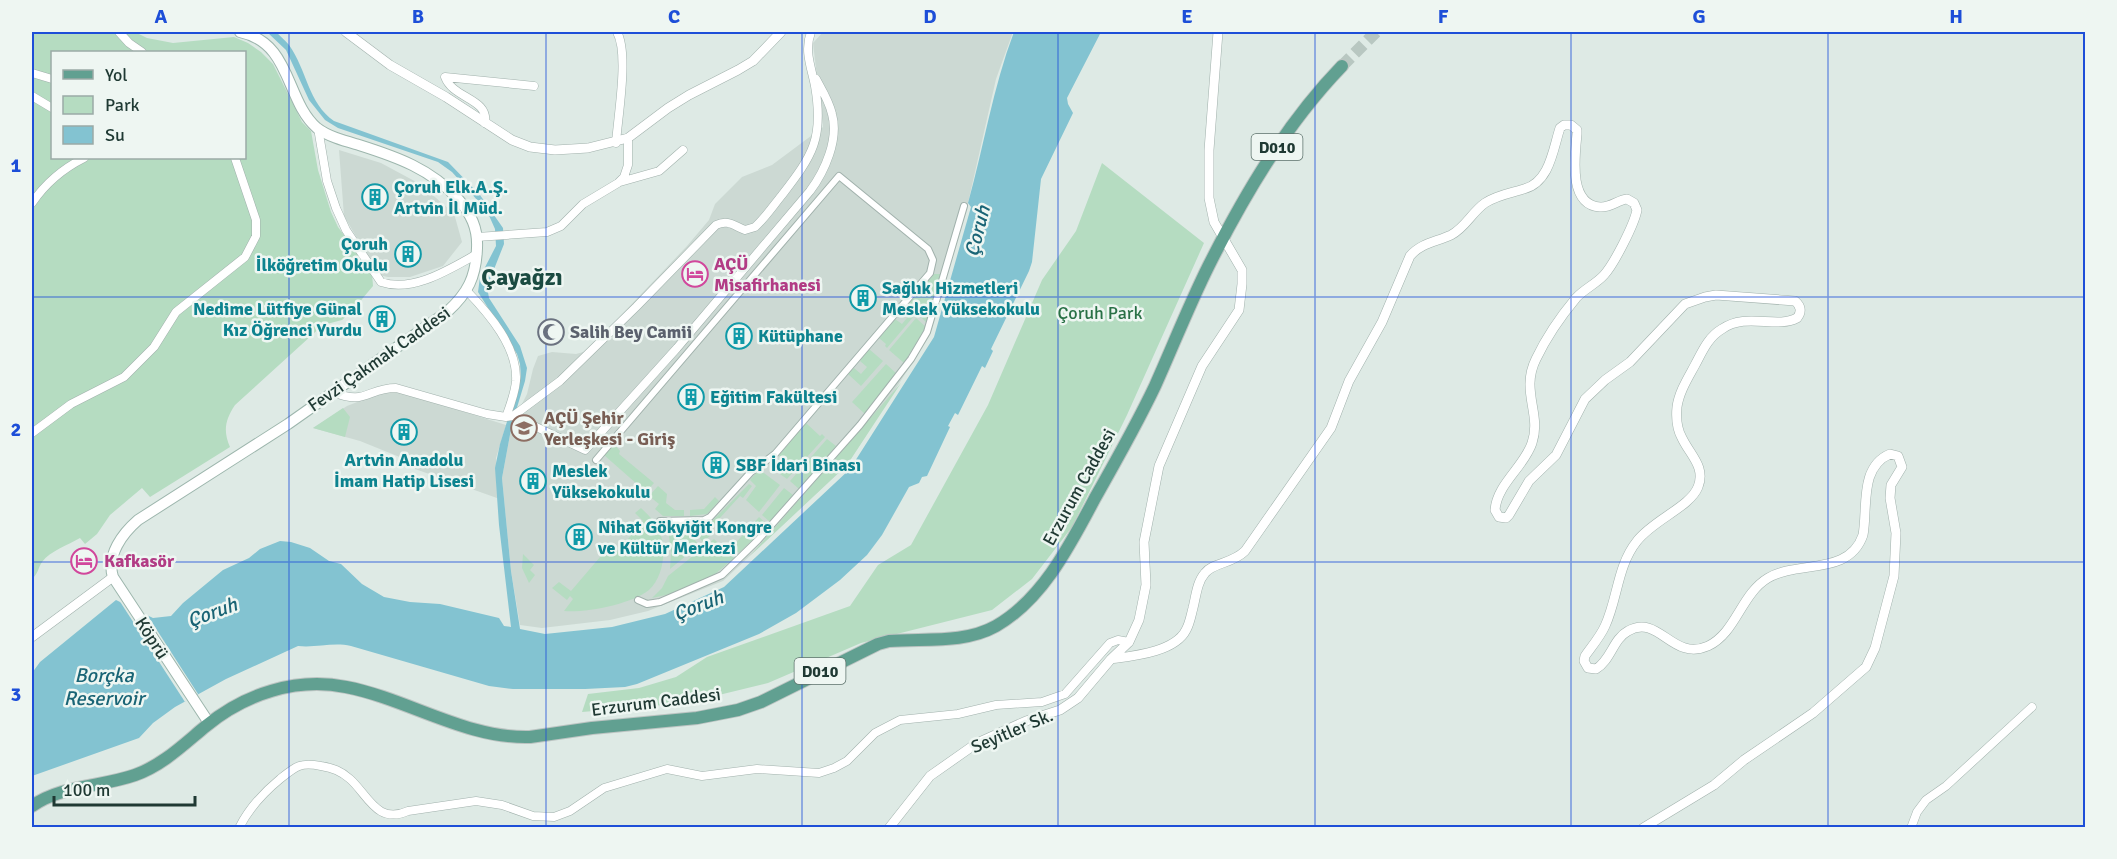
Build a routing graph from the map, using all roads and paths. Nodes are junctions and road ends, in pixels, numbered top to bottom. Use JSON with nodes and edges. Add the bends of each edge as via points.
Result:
{"nodes":[{"id":1,"x":119,"y":32,"type":"edge"},
{"id":2,"x":240,"y":32,"type":"edge"},
{"id":3,"x":346,"y":32,"type":"edge"},
{"id":4,"x":617,"y":32,"type":"edge"},
{"id":5,"x":781,"y":32,"type":"edge"},
{"id":6,"x":811,"y":32,"type":"edge"},
{"id":7,"x":1218,"y":32,"type":"edge"},
{"id":8,"x":141,"y":51,"type":"edge"},
{"id":9,"x":1342,"y":66,"type":"tunnel mouth"},
{"id":10,"x":812,"y":72,"type":"junction"},
{"id":11,"x":32,"y":73,"type":"edge"},
{"id":12,"x":51,"y":79,"type":"edge"},
{"id":13,"x":534,"y":86,"type":"dead end"},
{"id":14,"x":32,"y":96,"type":"edge"},
{"id":15,"x":51,"y":107,"type":"edge"},
{"id":16,"x":485,"y":123,"type":"junction"},
{"id":17,"x":318,"y":128,"type":"junction"},
{"id":18,"x":628,"y":138,"type":"junction"},
{"id":19,"x":616,"y":143,"type":"junction"},
{"id":20,"x":683,"y":150,"type":"dead end"},
{"id":21,"x":82,"y":159,"type":"edge"},
{"id":22,"x":235,"y":159,"type":"edge"},
{"id":23,"x":618,"y":183,"type":"junction"},
{"id":24,"x":32,"y":204,"type":"edge"},
{"id":25,"x":964,"y":206,"type":"dead end"},
{"id":26,"x":477,"y":237,"type":"junction"},
{"id":27,"x":1223,"y":237,"type":"junction"},
{"id":28,"x":477,"y":254,"type":"junction"},
{"id":29,"x":467,"y":291,"type":"junction"},
{"id":30,"x":333,"y":392,"type":"junction"},
{"id":31,"x":509,"y":417,"type":"junction"},
{"id":32,"x":32,"y":433,"type":"edge"},
{"id":33,"x":596,"y":460,"type":"dead end"},
{"id":34,"x":660,"y":521,"type":"dead end"},
{"id":35,"x":113,"y":577,"type":"junction"},
{"id":36,"x":638,"y":600,"type":"dead end"},
{"id":37,"x":32,"y":638,"type":"edge"},
{"id":38,"x":1129,"y":642,"type":"junction"},
{"id":39,"x":1111,"y":659,"type":"junction"},
{"id":40,"x":2032,"y":707,"type":"dead end"},
{"id":41,"x":209,"y":723,"type":"junction"},
{"id":42,"x":32,"y":806,"type":"edge"},
{"id":43,"x":239,"y":828,"type":"edge"},
{"id":44,"x":889,"y":828,"type":"edge"},
{"id":45,"x":1643,"y":828,"type":"edge"},
{"id":46,"x":1911,"y":828,"type":"edge"}],
"edges":[{"from":1,"to":8,"type":"street"},
{"from":2,"to":17,"type":"main road","via":[[261,41],[275,54]]},
{"from":3,"to":16,"type":"street","via":[[390,65]]},
{"from":4,"to":19,"type":"street","via":[[622,40],[622,72]]},
{"from":5,"to":18,"type":"street","via":[[753,61],[682,99]]},
{"from":6,"to":10,"type":"street","via":[[807,47]]},
{"from":7,"to":27,"type":"street","via":[[1208,183],[1210,211]]},
{"from":9,"to":27,"type":"main road","number":"D010","via":[[1307,103],[1277,146]]},
{"from":10,"to":31,"type":"street","via":[[819,117],[814,144],[801,170],[758,224],[748,230],[727,223],[716,225],[560,381]]},
{"from":10,"to":31,"type":"street","via":[[833,121],[833,137],[816,184],[677,348],[585,450]]},
{"from":11,"to":12,"type":"street"},
{"from":13,"to":16,"type":"street","via":[[445,76],[452,88],[481,107]]},
{"from":14,"to":15,"type":"street"},
{"from":16,"to":19,"type":"street","via":[[530,147],[555,150]]},
{"from":17,"to":26,"type":"main road","name":"Fevzi Çakmak Caddesi","via":[[399,158],[436,178],[471,215]]},
{"from":17,"to":28,"type":"street","via":[[336,208],[381,282],[425,279]]},
{"from":18,"to":19,"type":"street"},
{"from":18,"to":23,"type":"street","via":[[628,165]]},
{"from":20,"to":23,"type":"street","via":[[659,171]]},
{"from":21,"to":24,"type":"street","via":[[52,180]]},
{"from":22,"to":32,"type":"street","via":[[256,220],[256,236],[250,250],[176,312],[154,347],[124,377],[71,404]]},
{"from":23,"to":26,"type":"street","via":[[583,204],[554,230]]},
{"from":25,"to":36,"type":"street","via":[[927,332],[906,367],[860,425],[723,575],[660,602],[647,604]]},
{"from":26,"to":28,"type":"main road","name":"Fevzi Çakmak Caddesi"},
{"from":27,"to":38,"type":"street","via":[[1242,270],[1239,310],[1202,366],[1159,466],[1144,542],[1144,598]]},
{"from":27,"to":41,"type":"main road","name":"Erzurum Caddesi","number":"D010","via":[[1154,388],[1070,545],[1023,605],[989,630],[973,636],[889,640],[761,702],[705,717],[511,737],[472,728],[377,695],[319,684],[287,687],[248,698]]},
{"from":28,"to":29,"type":"main road","name":"Fevzi Çakmak Caddesi"},
{"from":29,"to":30,"type":"main road","name":"Fevzi Çakmak Caddesi","via":[[438,320]]},
{"from":29,"to":31,"type":"street","via":[[495,325],[514,362],[515,387]]},
{"from":30,"to":31,"type":"street","via":[[356,399],[396,388]]},
{"from":30,"to":35,"type":"main road","name":"Fevzi Çakmak Caddesi","via":[[138,520],[118,543],[112,563]]},
{"from":33,"to":34,"type":"street","via":[[839,176],[928,249],[933,260],[930,273],[779,450],[751,472],[711,517]]},
{"from":35,"to":37,"type":"street"},
{"from":35,"to":41,"type":"main road","name":"Köprü"},
{"from":38,"to":39,"type":"street","name":"Seyitler Sk."},
{"from":38,"to":43,"type":"street","via":[[1110,643],[1058,697],[900,720],[876,734],[847,761],[819,773],[757,769],[702,776],[667,769],[604,788],[570,811],[547,818],[476,801],[388,814],[377,809],[337,769],[298,765],[264,792]]},
{"from":39,"to":44,"type":"street","name":"Seyitler Sk.","via":[[1078,698],[1060,710],[977,743],[930,776]]},
{"from":39,"to":45,"type":"street","via":[[1146,654],[1173,643],[1186,632],[1206,572],[1238,559],[1245,551],[1331,428],[1349,381],[1382,322],[1415,249],[1450,236],[1488,201],[1537,183],[1547,168],[1560,128],[1571,125],[1578,134],[1574,167],[1584,199],[1600,207],[1631,200],[1636,216],[1608,270],[1577,298],[1535,360],[1529,391],[1534,434],[1527,453],[1496,502],[1499,517],[1509,515],[1529,480],[1556,455],[1585,399],[1630,362],[1685,304],[1705,297],[1728,296],[1795,301],[1800,306],[1797,318],[1734,323],[1707,342],[1677,407],[1679,431],[1698,464],[1698,488],[1687,502],[1655,523],[1636,542],[1622,570],[1605,626],[1585,656],[1588,668],[1601,666],[1620,637],[1634,628],[1651,628],[1685,648],[1705,647],[1720,637],[1750,593],[1767,578],[1849,556],[1863,535],[1868,481],[1873,468],[1890,454],[1902,462],[1891,485],[1890,498],[1896,533],[1894,576],[1875,648],[1866,667],[1813,713],[1714,785]]},
{"from":40,"to":46,"type":"street","via":[[1926,800]]},
{"from":41,"to":42,"type":"main road","name":"Erzurum Caddesi","number":"D010","via":[[156,765],[135,775],[54,794]]}]}
